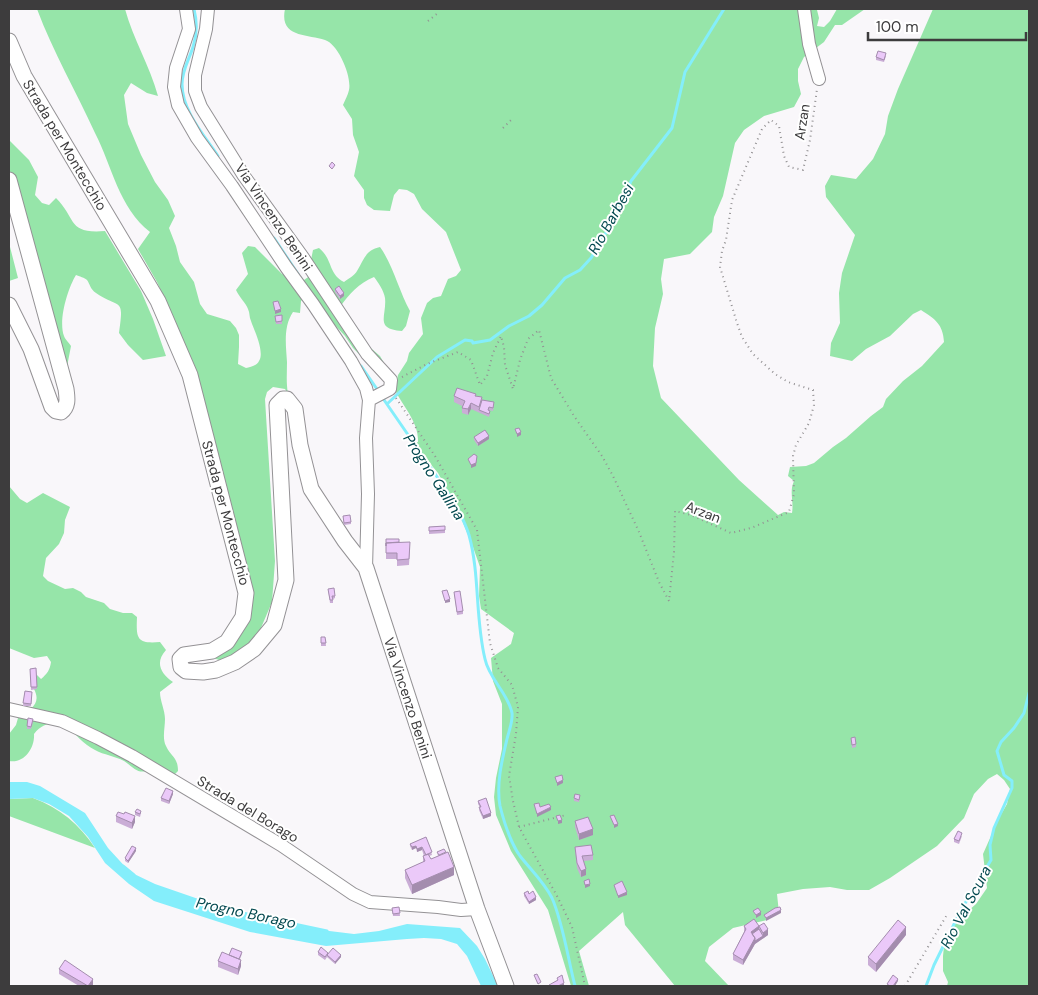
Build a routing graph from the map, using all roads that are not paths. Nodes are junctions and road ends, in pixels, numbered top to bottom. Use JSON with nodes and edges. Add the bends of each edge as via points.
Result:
{"nodes":[{"id":1,"x":186,"y":9,"type":"edge"},
{"id":2,"x":208,"y":9,"type":"edge"},
{"id":3,"x":804,"y":9,"type":"edge"},
{"id":4,"x":9,"y":41,"type":"edge"},
{"id":5,"x":819,"y":77,"type":"road end"},
{"id":6,"x":9,"y":180,"type":"edge"},
{"id":7,"x":9,"y":305,"type":"edge"},
{"id":8,"x":371,"y":399,"type":"junction"},
{"id":9,"x":366,"y":568,"type":"junction"},
{"id":10,"x":9,"y":709,"type":"edge"},
{"id":11,"x":477,"y":909,"type":"junction"},
{"id":12,"x":506,"y":986,"type":"edge"}],
"edges":[{"from":1,"to":8,"type":"street","name":"Via Vincenzo Benini","via":[[189,29],[176,68],[174,87],[186,123],[313,304],[351,361]]},
{"from":2,"to":8,"type":"street","name":"Via Vincenzo Benini","via":[[195,75],[195,91],[201,107],[244,176],[367,354],[391,380],[390,386]]},
{"from":3,"to":5,"type":"street","via":[[809,44]]},
{"from":4,"to":9,"type":"street","name":"Strada per Montecchio","via":[[24,76],[158,301],[190,376],[246,592],[243,617],[227,642],[212,651],[184,656],[180,659],[181,667],[186,671],[203,672],[235,662],[254,649],[274,625],[286,580],[277,405],[283,399],[287,399],[295,410],[311,489]]},
{"from":6,"to":7,"type":"street","via":[[66,389],[67,404],[61,412],[52,407],[31,349]]},
{"from":8,"to":9,"type":"street","name":"Via Vincenzo Benini","via":[[366,438]]},
{"from":9,"to":11,"type":"street","name":"Via Vincenzo Benini"},
{"from":10,"to":11,"type":"street","name":"Strada del Borago","via":[[62,721],[107,742],[370,902]]},
{"from":11,"to":12,"type":"street","name":"Via Vincenzo Benini"}]}
